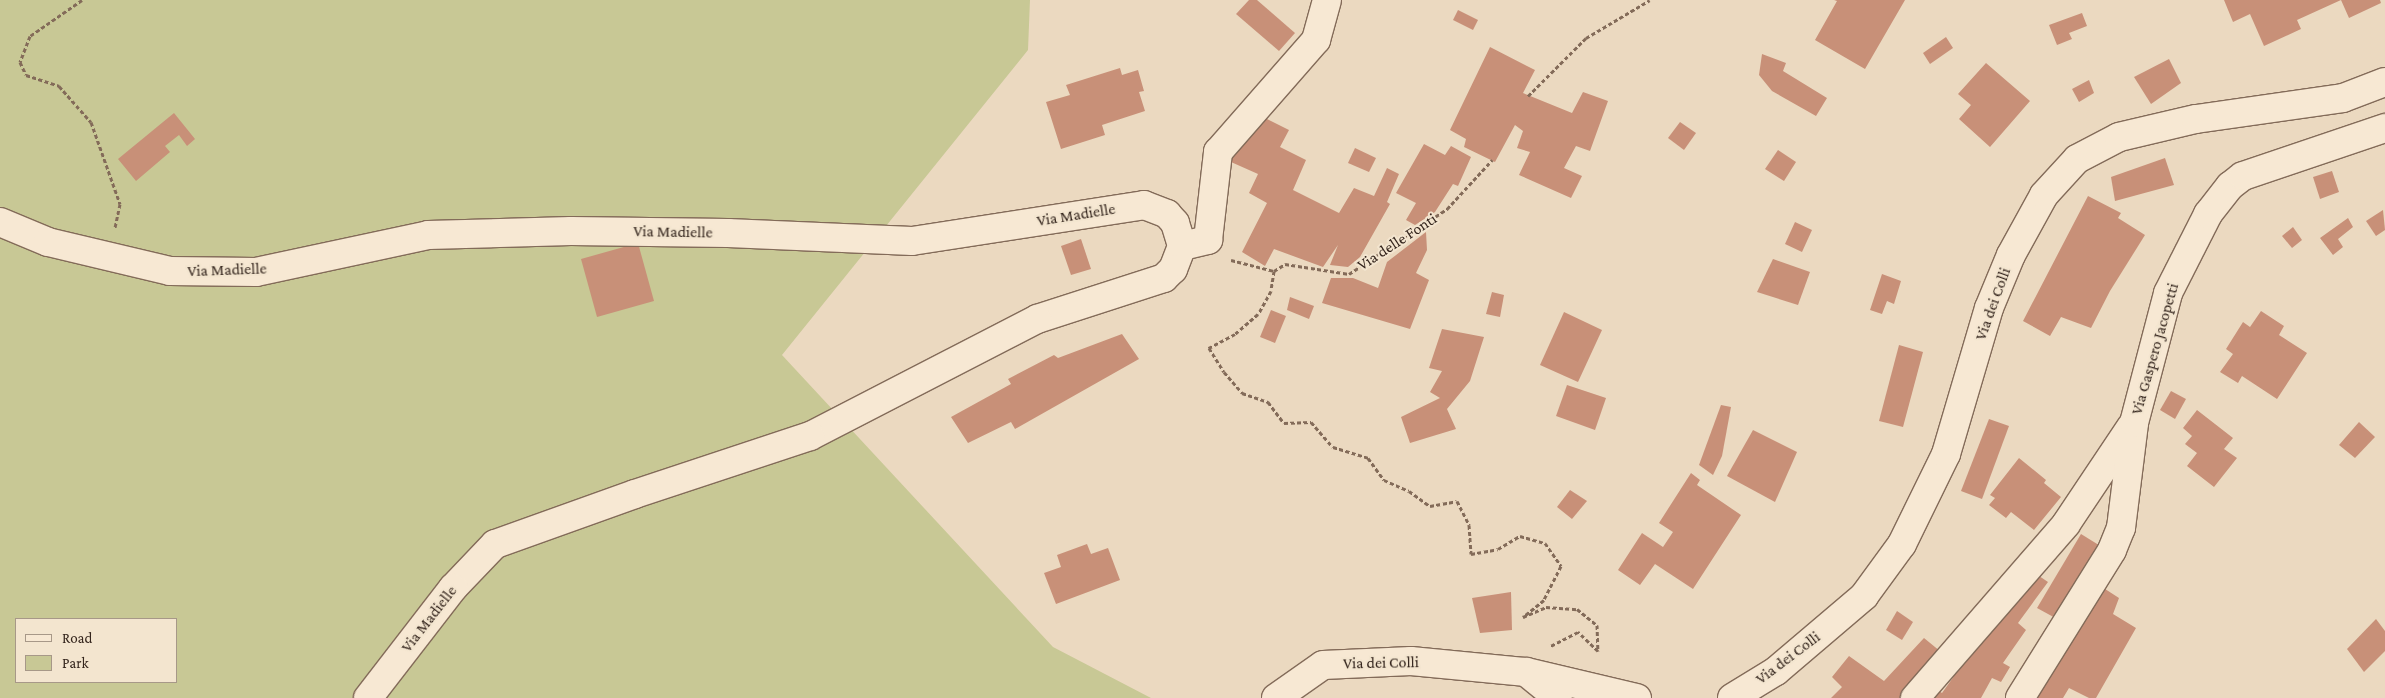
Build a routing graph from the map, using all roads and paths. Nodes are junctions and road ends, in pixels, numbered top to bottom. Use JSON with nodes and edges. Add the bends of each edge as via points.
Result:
{"nodes":[{"id":1,"x":82,"y":0,"type":"edge"},
{"id":2,"x":1327,"y":0,"type":"edge"},
{"id":3,"x":1650,"y":0,"type":"edge"},
{"id":4,"x":2385,"y":82,"type":"edge"},
{"id":5,"x":1528,"y":96,"type":"dead end"},
{"id":6,"x":2385,"y":128,"type":"edge"},
{"id":7,"x":1492,"y":160,"type":"dead end"},
{"id":8,"x":0,"y":222,"type":"edge"},
{"id":9,"x":1208,"y":240,"type":"junction"},
{"id":10,"x":1182,"y":246,"type":"junction"},
{"id":11,"x":109,"y":257,"type":"junction"},
{"id":12,"x":1274,"y":271,"type":"junction"},
{"id":13,"x":2134,"y":423,"type":"junction"},
{"id":14,"x":1526,"y":672,"type":"junction"},
{"id":15,"x":368,"y":698,"type":"edge"},
{"id":16,"x":1276,"y":698,"type":"edge"},
{"id":17,"x":1558,"y":698,"type":"edge"},
{"id":18,"x":1637,"y":698,"type":"edge"},
{"id":19,"x":1732,"y":698,"type":"edge"},
{"id":20,"x":1915,"y":698,"type":"edge"},
{"id":21,"x":2020,"y":698,"type":"edge"}],
"edges":[{"from":1,"to":11,"type":"path","via":[[30,36],[20,62],[26,75],[59,86],[91,122],[120,204]]},
{"from":2,"to":9,"type":"street","via":[[1316,40],[1218,152]]},
{"from":3,"to":5,"type":"path","via":[[1586,38]]},
{"from":4,"to":19,"type":"street","name":"Via dei Colli","via":[[2343,98],[2196,118],[2119,137],[2077,159],[2044,196],[2010,255],[1989,308],[1946,454],[1902,544],[1864,596],[1776,671]]},
{"from":6,"to":13,"type":"street","name":"Via Gaspero Jacopetti","via":[[2280,161],[2243,176],[2230,186],[2208,214],[2168,293]]},
{"from":7,"to":12,"type":"path","name":"Via delle Fonti","via":[[1447,209],[1349,274],[1285,264]]},
{"from":8,"to":11,"type":"street","name":"Via Madielle","via":[[48,242]]},
{"from":9,"to":10,"type":"street"},
{"from":9,"to":12,"type":"path","name":"Via delle Fonti","via":[[1208,249],[1216,257]]},
{"from":10,"to":11,"type":"street","name":"Via Madielle","via":[[1181,234],[1167,214],[1144,205],[912,241],[620,231],[428,235],[256,272],[170,271]]},
{"from":10,"to":15,"type":"street","name":"Via Madielle","via":[[1173,269],[1164,278],[1037,319],[810,436],[495,544],[452,588]]},
{"from":12,"to":14,"type":"path","via":[[1271,291],[1258,314],[1235,334],[1209,348],[1224,372],[1242,393],[1268,402],[1284,423],[1311,422],[1333,448],[1368,458],[1384,480],[1409,491],[1430,506],[1457,501],[1469,525],[1471,554],[1498,550],[1520,536],[1545,543],[1561,566],[1544,600],[1523,617],[1546,607],[1577,609],[1597,625],[1598,652],[1578,632],[1552,644]]},
{"from":13,"to":20,"type":"street","name":"Via Gaspero Jacopetti","via":[[2066,524]]},
{"from":13,"to":21,"type":"street","name":"Via Gaspero Jacopetti","via":[[2120,528],[2112,550]]},
{"from":14,"to":16,"type":"street","name":"Via dei Colli","via":[[1410,661],[1323,665]]},
{"from":14,"to":17,"type":"street"},
{"from":14,"to":18,"type":"street","name":"Via dei Colli"}]}
